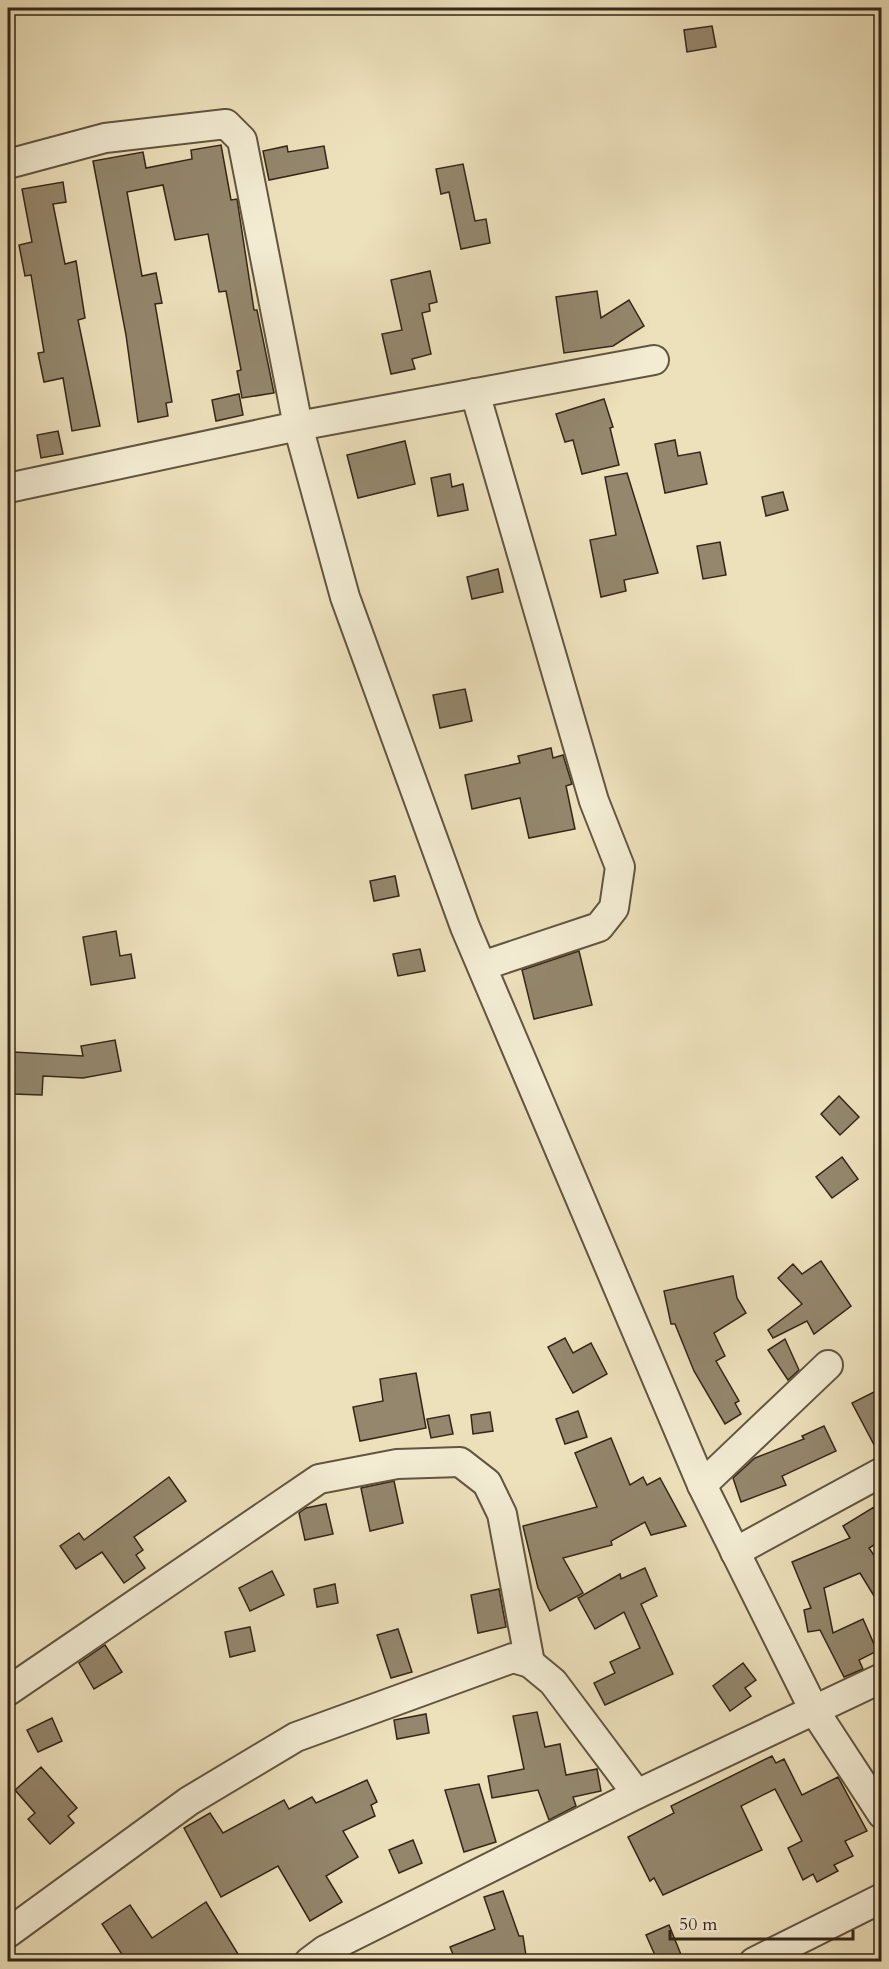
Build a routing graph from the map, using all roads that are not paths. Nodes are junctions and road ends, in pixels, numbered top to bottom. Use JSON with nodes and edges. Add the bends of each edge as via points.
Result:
{"nodes":[{"id":1,"x":8,"y":164,"type":"edge"},
{"id":2,"x":654,"y":360,"type":"dead end"},
{"id":3,"x":475,"y":393,"type":"junction"},
{"id":4,"x":298,"y":426,"type":"junction"},
{"id":5,"x":8,"y":488,"type":"edge"},
{"id":6,"x":482,"y":966,"type":"junction"},
{"id":7,"x":828,"y":1365,"type":"dead end"},
{"id":8,"x":882,"y":1472,"type":"edge"},
{"id":9,"x":702,"y":1485,"type":"junction"},
{"id":10,"x":735,"y":1552,"type":"junction"},
{"id":11,"x":530,"y":1663,"type":"junction"},
{"id":12,"x":882,"y":1678,"type":"edge"},
{"id":13,"x":8,"y":1691,"type":"edge"},
{"id":14,"x":814,"y":1710,"type":"junction"},
{"id":15,"x":637,"y":1794,"type":"junction"},
{"id":16,"x":882,"y":1814,"type":"edge"},
{"id":17,"x":882,"y":1898,"type":"edge"},
{"id":18,"x":8,"y":1933,"type":"edge"},
{"id":19,"x":309,"y":1962,"type":"edge"},
{"id":20,"x":754,"y":1962,"type":"edge"}],
"edges":[{"from":1,"to":4,"type":"street","via":[[105,138],[226,124],[242,140]]},
{"from":2,"to":3,"type":"street"},
{"from":3,"to":4,"type":"street"},
{"from":3,"to":6,"type":"street","via":[[594,801],[620,867],[614,908],[599,927]]},
{"from":4,"to":5,"type":"street"},
{"from":4,"to":6,"type":"street","via":[[345,597]]},
{"from":6,"to":9,"type":"street"},
{"from":7,"to":9,"type":"street"},
{"from":8,"to":10,"type":"street"},
{"from":9,"to":10,"type":"street"},
{"from":10,"to":14,"type":"street"},
{"from":11,"to":13,"type":"street","via":[[502,1514],[487,1483],[460,1462],[397,1464],[319,1479]]},
{"from":11,"to":15,"type":"street","via":[[554,1682]]},
{"from":11,"to":18,"type":"street","via":[[513,1658],[296,1737],[189,1801]]},
{"from":12,"to":14,"type":"street"},
{"from":14,"to":15,"type":"street"},
{"from":14,"to":16,"type":"street"},
{"from":15,"to":19,"type":"street","via":[[325,1950]]},
{"from":17,"to":20,"type":"street"}]}
